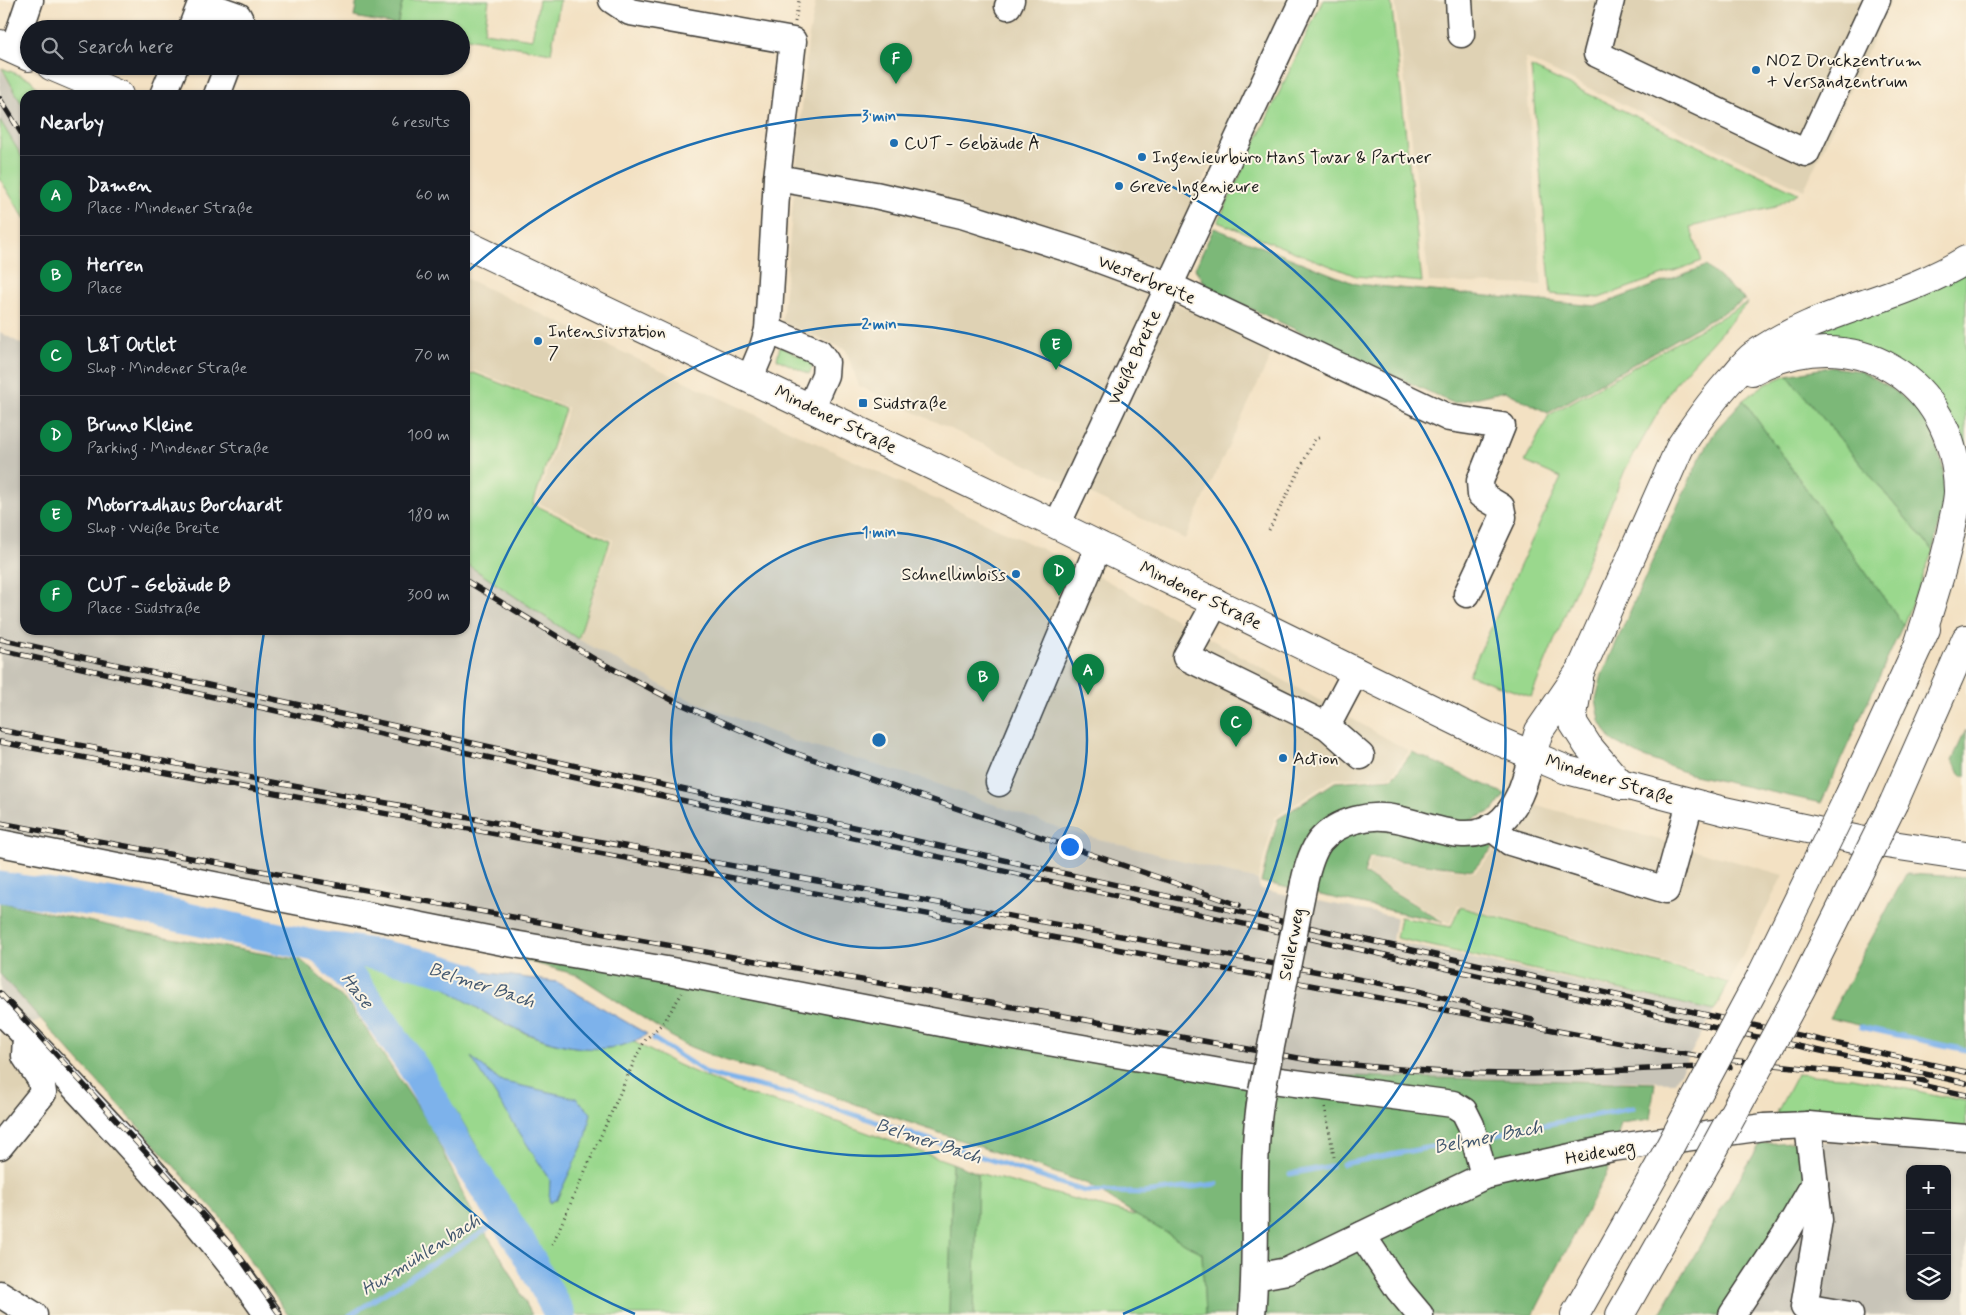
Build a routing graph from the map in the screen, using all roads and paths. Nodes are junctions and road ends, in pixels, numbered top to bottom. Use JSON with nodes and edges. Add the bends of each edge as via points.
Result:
{"nodes":[{"id":1,"x":30,"y":0,"type":"edge"},
{"id":2,"x":612,"y":0,"type":"edge"},
{"id":3,"x":1302,"y":0,"type":"edge"},
{"id":4,"x":1459,"y":0,"type":"edge"},
{"id":5,"x":1611,"y":0,"type":"edge"},
{"id":6,"x":1877,"y":0,"type":"edge"},
{"id":7,"x":24,"y":20,"type":"edge"},
{"id":8,"x":195,"y":20,"type":"edge"},
{"id":9,"x":240,"y":20,"type":"edge"},
{"id":10,"x":20,"y":31,"type":"edge"},
{"id":11,"x":1461,"y":34,"type":"dead end"},
{"id":12,"x":14,"y":50,"type":"edge"},
{"id":13,"x":72,"y":75,"type":"edge"},
{"id":14,"x":171,"y":75,"type":"edge"},
{"id":15,"x":225,"y":75,"type":"edge"},
{"id":16,"x":107,"y":90,"type":"edge"},
{"id":17,"x":165,"y":90,"type":"edge"},
{"id":18,"x":219,"y":90,"type":"edge"},
{"id":19,"x":777,"y":178,"type":"junction"},
{"id":20,"x":470,"y":246,"type":"edge"},
{"id":21,"x":1966,"y":260,"type":"edge"},
{"id":22,"x":1168,"y":285,"type":"junction"},
{"id":23,"x":768,"y":330,"type":"junction"},
{"id":24,"x":750,"y":378,"type":"junction"},
{"id":25,"x":1726,"y":384,"type":"junction"},
{"id":26,"x":811,"y":407,"type":"junction"},
{"id":27,"x":1322,"y":437,"type":"dead end"},
{"id":28,"x":1057,"y":525,"type":"junction"},
{"id":29,"x":1269,"y":530,"type":"dead end"},
{"id":30,"x":1966,"y":535,"type":"edge"},
{"id":31,"x":1099,"y":545,"type":"junction"},
{"id":32,"x":1467,"y":594,"type":"dead end"},
{"id":33,"x":1216,"y":602,"type":"junction"},
{"id":34,"x":1966,"y":639,"type":"edge"},
{"id":35,"x":1918,"y":646,"type":"junction"},
{"id":36,"x":1581,"y":670,"type":"junction"},
{"id":37,"x":1356,"y":671,"type":"junction"},
{"id":38,"x":1572,"y":721,"type":"junction"},
{"id":39,"x":1326,"y":726,"type":"junction"},
{"id":40,"x":1532,"y":755,"type":"junction"},
{"id":41,"x":1361,"y":756,"type":"dead end"},
{"id":42,"x":999,"y":783,"type":"dead end"},
{"id":43,"x":1622,"y":786,"type":"junction"},
{"id":44,"x":1690,"y":802,"type":"junction"},
{"id":45,"x":1491,"y":827,"type":"junction"},
{"id":46,"x":0,"y":843,"type":"edge"},
{"id":47,"x":1966,"y":856,"type":"edge"},
{"id":48,"x":693,"y":975,"type":"junction"},
{"id":49,"x":0,"y":1010,"type":"edge"},
{"id":50,"x":26,"y":1035,"type":"junction"},
{"id":51,"x":1323,"y":1086,"type":"junction"},
{"id":52,"x":1808,"y":1125,"type":"junction"},
{"id":53,"x":1966,"y":1138,"type":"edge"},
{"id":54,"x":0,"y":1146,"type":"edge"},
{"id":55,"x":1334,"y":1157,"type":"dead end"},
{"id":56,"x":1484,"y":1176,"type":"junction"},
{"id":57,"x":1814,"y":1182,"type":"junction"},
{"id":58,"x":1362,"y":1236,"type":"junction"},
{"id":59,"x":552,"y":1245,"type":"dead end"},
{"id":60,"x":1255,"y":1277,"type":"junction"},
{"id":61,"x":0,"y":1294,"type":"edge"},
{"id":62,"x":1804,"y":1311,"type":"edge"},
{"id":63,"x":34,"y":1315,"type":"edge"},
{"id":64,"x":268,"y":1315,"type":"edge"},
{"id":65,"x":1252,"y":1315,"type":"edge"},
{"id":66,"x":1420,"y":1315,"type":"edge"},
{"id":67,"x":1575,"y":1315,"type":"edge"},
{"id":68,"x":1620,"y":1315,"type":"edge"},
{"id":69,"x":1732,"y":1315,"type":"edge"},
{"id":70,"x":1850,"y":1315,"type":"edge"}],
"edges":[{"from":1,"to":7,"type":"street"},
{"from":2,"to":19,"type":"street","via":[[630,12],[793,41]]},
{"from":3,"to":22,"type":"street","name":"Weiße Breite"},
{"from":4,"to":11,"type":"street"},
{"from":5,"to":6,"type":"street","via":[[1597,54],[1806,153]]},
{"from":8,"to":9,"type":"street","via":[[200,6],[207,5],[238,16]]},
{"from":10,"to":12,"type":"street"},
{"from":13,"to":16,"type":"main road"},
{"from":14,"to":17,"type":"street"},
{"from":15,"to":18,"type":"street"},
{"from":19,"to":22,"type":"street","name":"Westerbreite","via":[[962,214]]},
{"from":19,"to":23,"type":"street"},
{"from":20,"to":24,"type":"main road","name":"Mindener Straße"},
{"from":21,"to":25,"type":"main road","via":[[1898,292],[1784,336],[1752,356]]},
{"from":22,"to":28,"type":"street","name":"Weiße Breite"},
{"from":22,"to":32,"type":"street","name":"Westerbreite","via":[[1449,418],[1502,426],[1480,480],[1481,495],[1501,507],[1503,517]]},
{"from":23,"to":24,"type":"street"},
{"from":23,"to":26,"type":"street","via":[[819,352],[826,362],[825,375]]},
{"from":24,"to":26,"type":"main road","name":"Mindener Straße"},
{"from":25,"to":35,"type":"main road","via":[[1765,364],[1802,353],[1830,351],[1863,355],[1898,371],[1926,396],[1944,425],[1956,461],[1958,494],[1948,550]]},
{"from":25,"to":36,"type":"main road","via":[[1701,413],[1680,447]]},
{"from":26,"to":28,"type":"main road","name":"Mindener Straße"},
{"from":27,"to":29,"type":"path","via":[[1315,439]]},
{"from":28,"to":31,"type":"main road","name":"Mindener Straße"},
{"from":30,"to":35,"type":"main road"},
{"from":31,"to":33,"type":"main road","name":"Mindener Straße"},
{"from":31,"to":42,"type":"street"},
{"from":33,"to":37,"type":"main road","name":"Mindener Straße"},
{"from":33,"to":39,"type":"street","via":[[1186,657]]},
{"from":34,"to":68,"type":"main road","bridge":true,"via":[[1894,802],[1801,989]]},
{"from":35,"to":67,"type":"main road","bridge":true,"via":[[1761,976]]},
{"from":36,"to":38,"type":"main road"},
{"from":36,"to":40,"type":"main road","via":[[1539,731]]},
{"from":37,"to":39,"type":"street"},
{"from":37,"to":40,"type":"main road","name":"Mindener Straße"},
{"from":38,"to":40,"type":"main road"},
{"from":38,"to":43,"type":"main road","via":[[1588,746]]},
{"from":39,"to":41,"type":"street"},
{"from":40,"to":43,"type":"main road","name":"Mindener Straße","via":[[1567,770]]},
{"from":40,"to":45,"type":"street","name":"Seilerweg","via":[[1515,805]]},
{"from":43,"to":44,"type":"main road","name":"Mindener Straße"},
{"from":44,"to":45,"type":"street","via":[[1666,890],[1510,842]]},
{"from":44,"to":47,"type":"main road","name":"Mindener Straße","via":[[1860,840]]},
{"from":45,"to":60,"type":"street","name":"Seilerweg","bridge":true,"via":[[1471,834],[1440,832],[1396,818],[1366,817],[1339,826],[1320,841],[1309,862],[1304,883],[1256,1124]]},
{"from":46,"to":48,"type":"street","via":[[508,943]]},
{"from":48,"to":51,"type":"street","via":[[972,1029],[1249,1077]]},
{"from":48,"to":59,"type":"path","via":[[664,1022],[646,1039],[638,1053]]},
{"from":49,"to":50,"type":"street"},
{"from":50,"to":54,"type":"street","via":[[25,1056],[41,1080],[43,1093]]},
{"from":50,"to":64,"type":"street","via":[[204,1231]]},
{"from":51,"to":55,"type":"path"},
{"from":51,"to":56,"type":"street","via":[[1453,1104],[1464,1111]]},
{"from":52,"to":53,"type":"street","name":"Heideweg"},
{"from":52,"to":56,"type":"street","name":"Heideweg","via":[[1764,1127],[1612,1148]]},
{"from":52,"to":57,"type":"street"},
{"from":56,"to":58,"type":"street","name":"Heideweg"},
{"from":57,"to":62,"type":"street","via":[[1819,1220]]},
{"from":57,"to":69,"type":"street","via":[[1786,1235]]},
{"from":58,"to":60,"type":"street","name":"Heideweg","via":[[1287,1271]]},
{"from":58,"to":66,"type":"street","via":[[1398,1290]]},
{"from":60,"to":65,"type":"street","name":"Seilerweg"},
{"from":61,"to":63,"type":"street"},
{"from":62,"to":70,"type":"street"}]}
